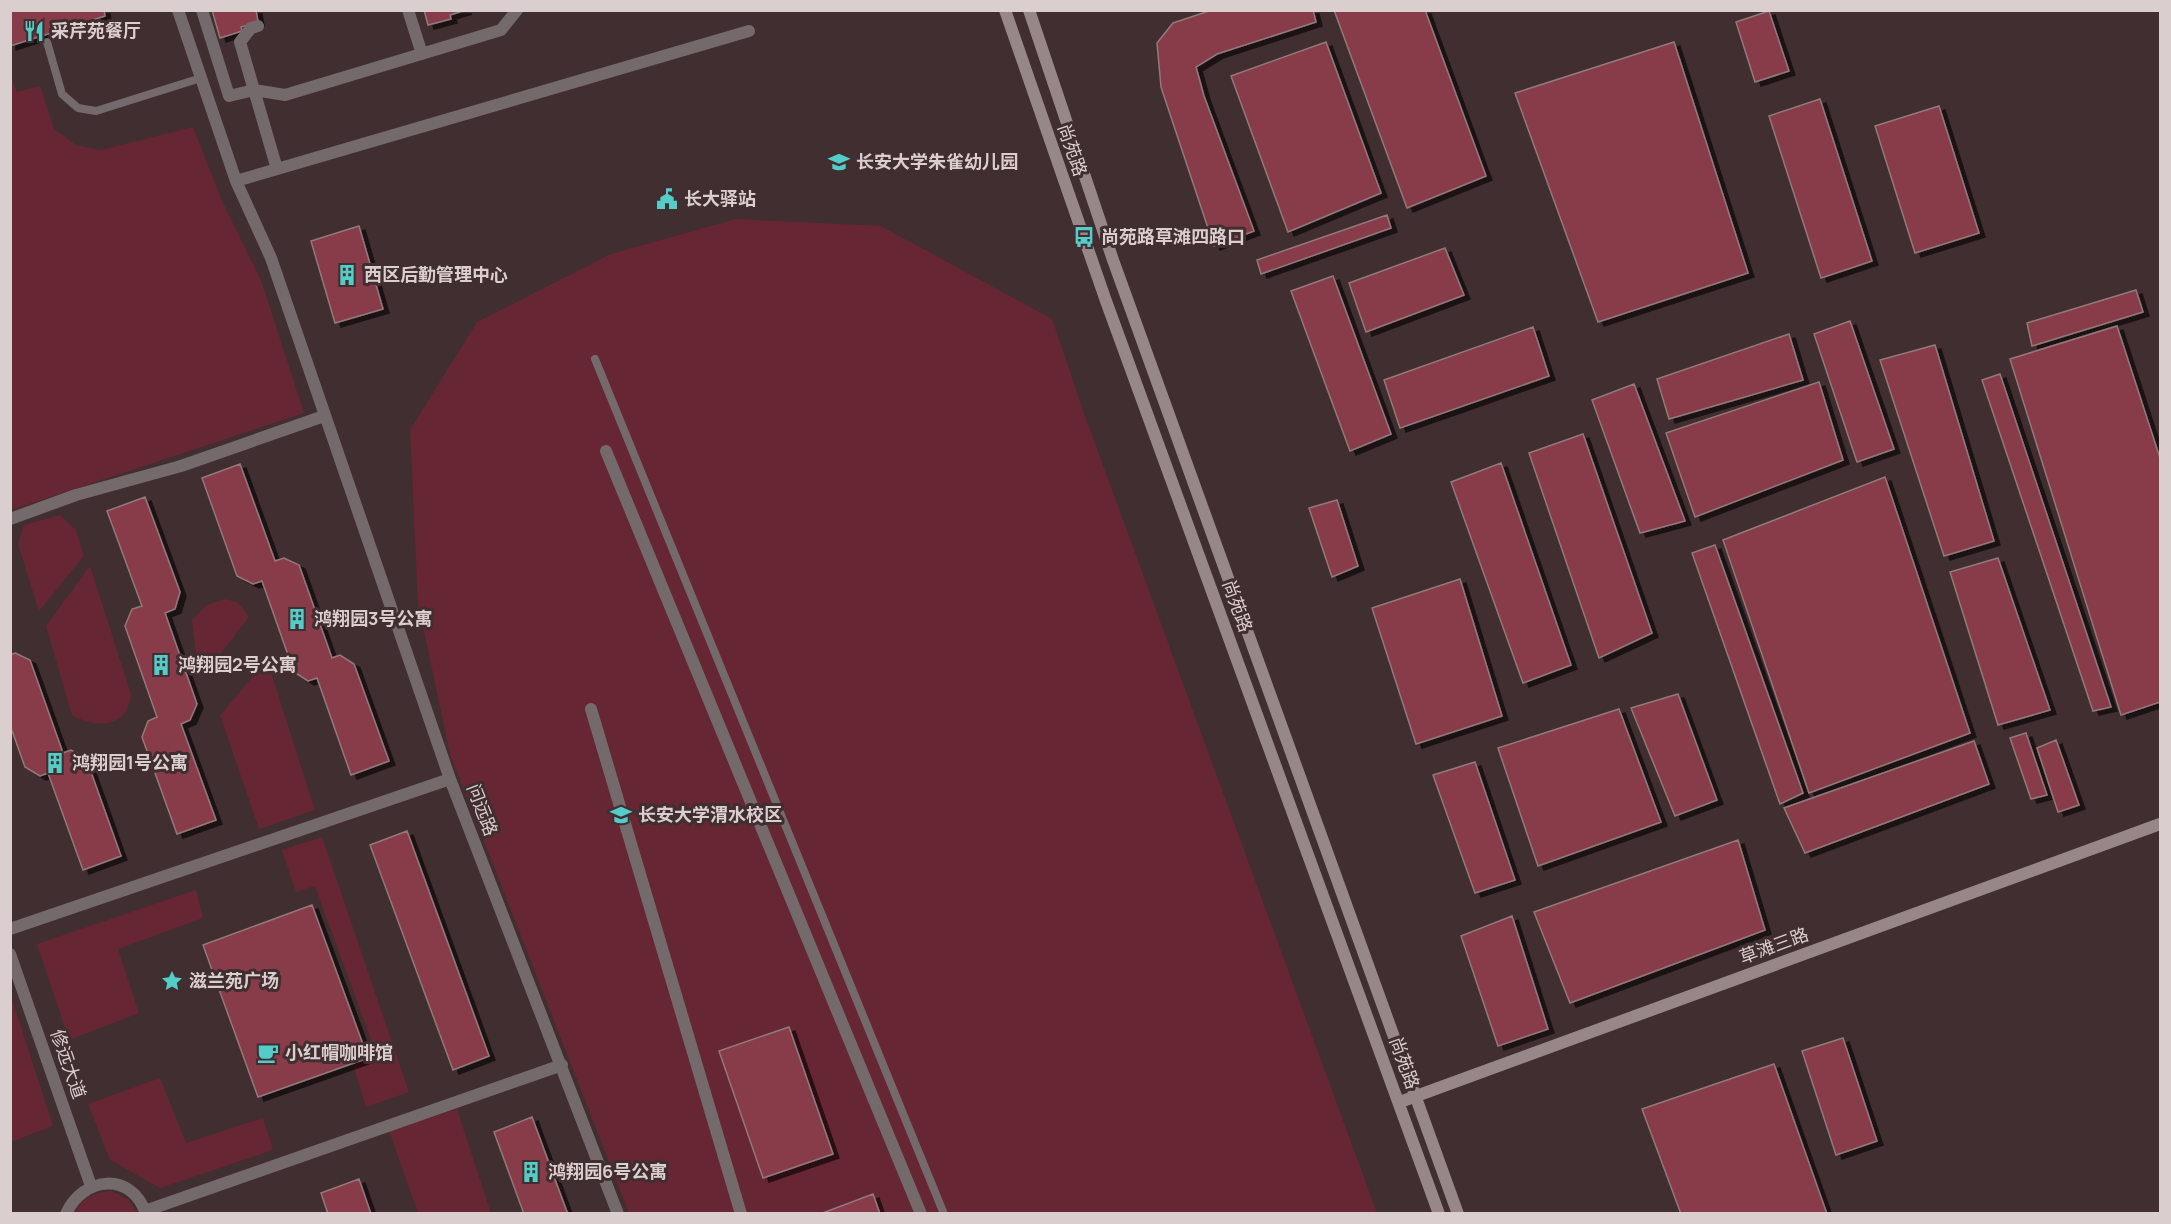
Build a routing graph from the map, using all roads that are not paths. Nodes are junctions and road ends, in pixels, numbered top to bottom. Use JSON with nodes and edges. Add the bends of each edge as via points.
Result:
{"nodes":[{"id":1,"x":178,"y":10,"type":"edge"},
{"id":2,"x":202,"y":10,"type":"edge"},
{"id":3,"x":408,"y":10,"type":"edge"},
{"id":4,"x":517,"y":10,"type":"edge"},
{"id":5,"x":1005,"y":10,"type":"edge"},
{"id":6,"x":1029,"y":10,"type":"edge"},
{"id":7,"x":258,"y":26,"type":"dead end"},
{"id":8,"x":749,"y":31,"type":"dead end"},
{"id":9,"x":47,"y":42,"type":"dead end"},
{"id":10,"x":422,"y":54,"type":"junction"},
{"id":11,"x":201,"y":78,"type":"junction"},
{"id":12,"x":254,"y":90,"type":"junction"},
{"id":13,"x":277,"y":169,"type":"junction"},
{"id":14,"x":236,"y":181,"type":"junction"},
{"id":15,"x":595,"y":359,"type":"dead end"},
{"id":16,"x":324,"y":416,"type":"junction"},
{"id":17,"x":606,"y":451,"type":"dead end"},
{"id":18,"x":10,"y":519,"type":"edge"},
{"id":19,"x":591,"y":709,"type":"dead end"},
{"id":20,"x":450,"y":779,"type":"junction"},
{"id":21,"x":2160,"y":824,"type":"edge"},
{"id":22,"x":10,"y":929,"type":"edge"},
{"id":23,"x":10,"y":954,"type":"edge"},
{"id":24,"x":562,"y":1065,"type":"junction"},
{"id":25,"x":1416,"y":1095,"type":"junction"},
{"id":26,"x":1400,"y":1102,"type":"junction"},
{"id":27,"x":91,"y":1186,"type":"junction"},
{"id":28,"x":146,"y":1212,"type":"edge"},
{"id":29,"x":66,"y":1214,"type":"edge"},
{"id":30,"x":618,"y":1214,"type":"edge"},
{"id":31,"x":741,"y":1214,"type":"edge"},
{"id":32,"x":921,"y":1214,"type":"edge"},
{"id":33,"x":944,"y":1214,"type":"edge"},
{"id":34,"x":1439,"y":1214,"type":"edge"},
{"id":35,"x":1458,"y":1214,"type":"edge"}],
"edges":[{"from":1,"to":11,"type":"street","name":"问远路"},
{"from":2,"to":12,"type":"street","via":[[229,96]]},
{"from":3,"to":10,"type":"street"},
{"from":4,"to":10,"type":"street","via":[[501,30]]},
{"from":5,"to":26,"type":"main road","name":"尚苑路","via":[[1106,301]]},
{"from":6,"to":25,"type":"main road","name":"尚苑路","via":[[1113,260]]},
{"from":7,"to":12,"type":"street","via":[[251,28],[240,42]]},
{"from":8,"to":13,"type":"street"},
{"from":9,"to":11,"type":"lane","via":[[62,94],[78,108],[96,111]]},
{"from":10,"to":12,"type":"street","via":[[285,95]]},
{"from":11,"to":14,"type":"street","name":"问远路"},
{"from":12,"to":13,"type":"street"},
{"from":13,"to":14,"type":"street"},
{"from":14,"to":16,"type":"street","name":"问远路","via":[[271,258]]},
{"from":15,"to":33,"type":"lane"},
{"from":16,"to":18,"type":"street"},
{"from":16,"to":20,"type":"street","name":"问远路"},
{"from":17,"to":32,"type":"street"},
{"from":19,"to":31,"type":"street"},
{"from":20,"to":22,"type":"street"},
{"from":20,"to":24,"type":"street","name":"问远路"},
{"from":21,"to":25,"type":"main road","name":"草滩三路"},
{"from":23,"to":27,"type":"street","name":"修远大道"},
{"from":24,"to":28,"type":"street"},
{"from":24,"to":30,"type":"street","name":"问远路"},
{"from":25,"to":26,"type":"main road","name":"草滩三路"},
{"from":25,"to":35,"type":"main road","name":"尚苑路"},
{"from":26,"to":34,"type":"main road","name":"尚苑路"},
{"from":27,"to":28,"type":"street","via":[[104,1183],[123,1187],[139,1199]]},
{"from":27,"to":29,"type":"street","via":[[80,1192]]}]}
